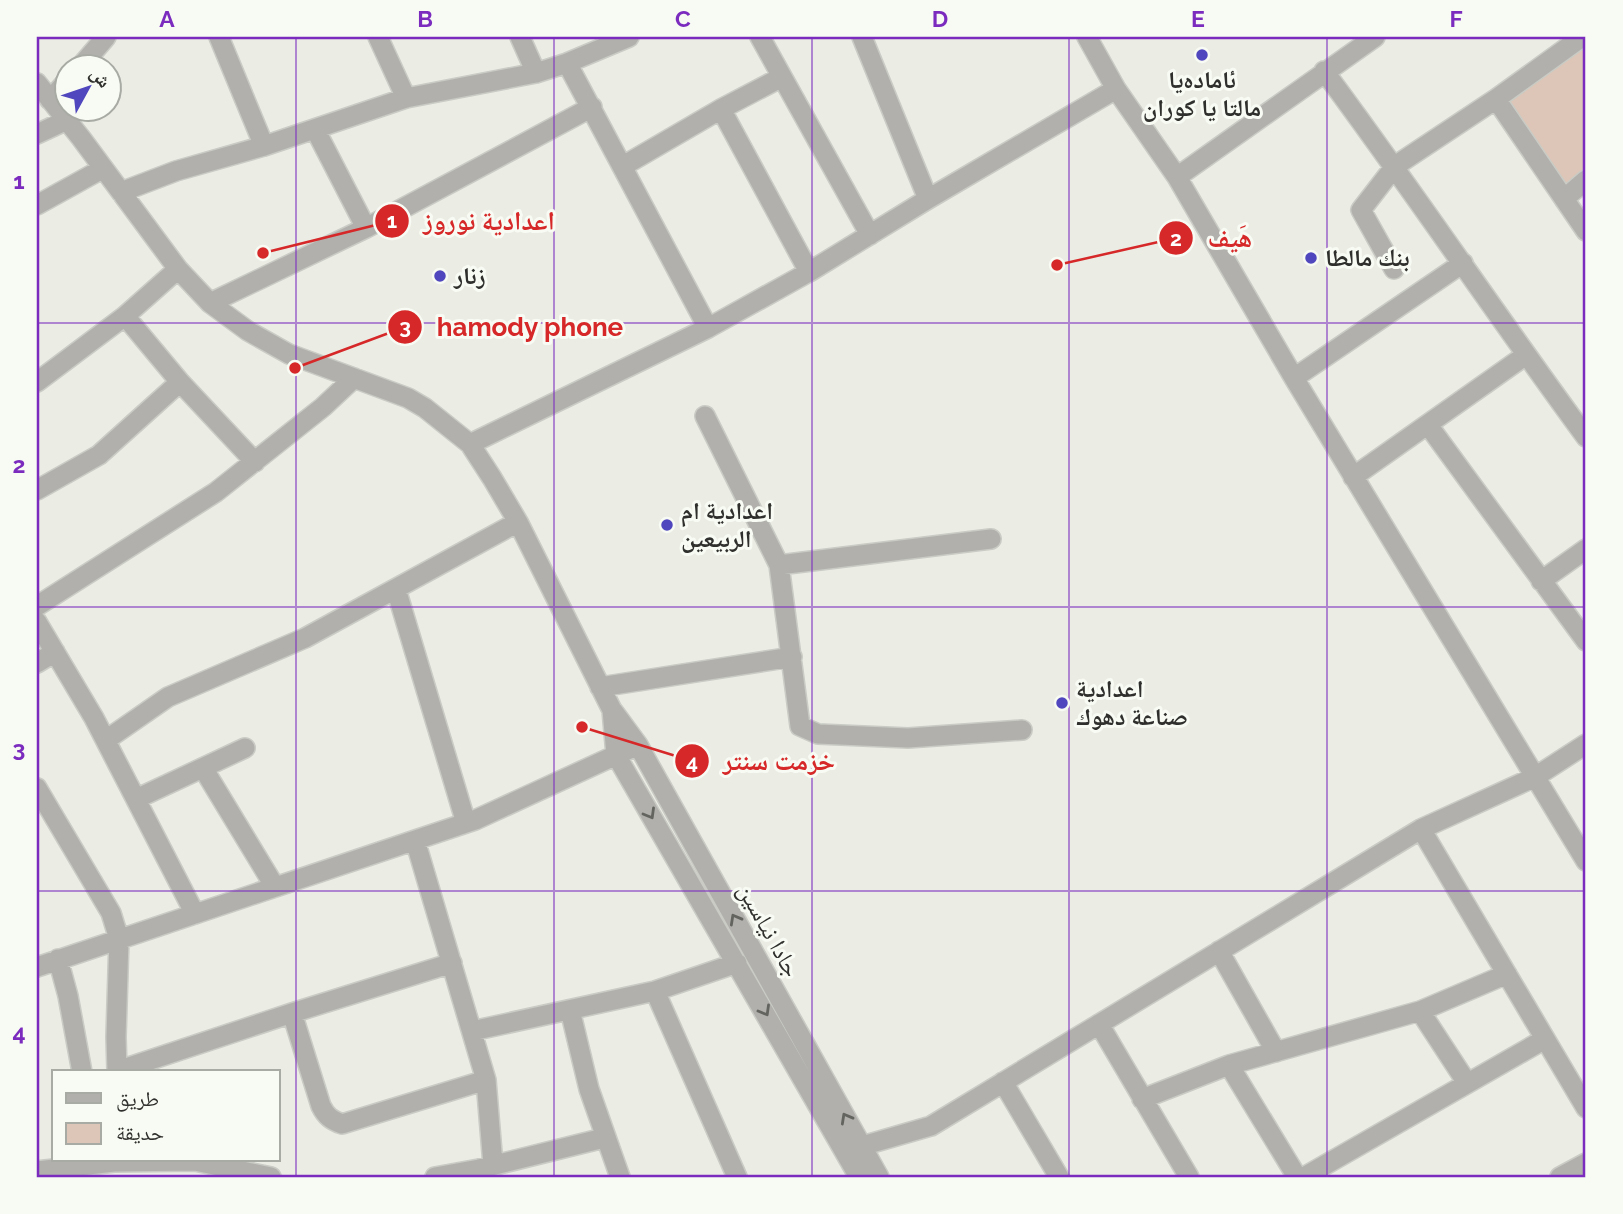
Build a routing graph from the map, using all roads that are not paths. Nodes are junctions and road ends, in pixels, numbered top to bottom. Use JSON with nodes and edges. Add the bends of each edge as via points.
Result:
{"nodes":[{"id":1,"x":106,"y":37,"type":"edge"},
{"id":2,"x":219,"y":37,"type":"edge"},
{"id":3,"x":378,"y":37,"type":"edge"},
{"id":4,"x":520,"y":37,"type":"edge"},
{"id":5,"x":629,"y":37,"type":"edge"},
{"id":6,"x":760,"y":37,"type":"edge"},
{"id":7,"x":862,"y":37,"type":"edge"},
{"id":8,"x":1087,"y":37,"type":"edge"},
{"id":9,"x":1375,"y":37,"type":"edge"},
{"id":10,"x":1582,"y":37,"type":"edge"},
{"id":11,"x":93,"y":52,"type":"edge"},
{"id":12,"x":567,"y":63,"type":"junction"},
{"id":13,"x":1324,"y":71,"type":"junction"},
{"id":14,"x":536,"y":73,"type":"junction"},
{"id":15,"x":782,"y":77,"type":"junction"},
{"id":16,"x":37,"y":83,"type":"edge"},
{"id":17,"x":1116,"y":89,"type":"junction"},
{"id":18,"x":52,"y":98,"type":"edge"},
{"id":19,"x":406,"y":98,"type":"junction"},
{"id":20,"x":1496,"y":99,"type":"junction"},
{"id":21,"x":50,"y":100,"type":"junction"},
{"id":22,"x":52,"y":102,"type":"edge"},
{"id":23,"x":592,"y":107,"type":"junction"},
{"id":24,"x":721,"y":110,"type":"junction"},
{"id":25,"x":63,"y":122,"type":"edge"},
{"id":26,"x":68,"y":122,"type":"edge"},
{"id":27,"x":315,"y":129,"type":"junction"},
{"id":28,"x":37,"y":134,"type":"edge"},
{"id":29,"x":264,"y":146,"type":"junction"},
{"id":30,"x":623,"y":166,"type":"junction"},
{"id":31,"x":1395,"y":166,"type":"junction"},
{"id":32,"x":102,"y":169,"type":"junction"},
{"id":33,"x":1177,"y":177,"type":"junction"},
{"id":34,"x":1586,"y":180,"type":"edge"},
{"id":35,"x":121,"y":192,"type":"junction"},
{"id":36,"x":928,"y":199,"type":"junction"},
{"id":37,"x":1564,"y":199,"type":"junction"},
{"id":38,"x":37,"y":205,"type":"edge"},
{"id":39,"x":366,"y":228,"type":"junction"},
{"id":40,"x":1586,"y":231,"type":"edge"},
{"id":41,"x":870,"y":235,"type":"junction"},
{"id":42,"x":1463,"y":263,"type":"junction"},
{"id":43,"x":178,"y":269,"type":"junction"},
{"id":44,"x":1394,"y":269,"type":"dead end"},
{"id":45,"x":809,"y":272,"type":"junction"},
{"id":46,"x":210,"y":303,"type":"junction"},
{"id":47,"x":125,"y":316,"type":"junction"},
{"id":48,"x":708,"y":328,"type":"junction"},
{"id":49,"x":1525,"y":355,"type":"junction"},
{"id":50,"x":354,"y":378,"type":"junction"},
{"id":51,"x":1294,"y":378,"type":"junction"},
{"id":52,"x":37,"y":382,"type":"edge"},
{"id":53,"x":180,"y":382,"type":"junction"},
{"id":54,"x":705,"y":416,"type":"dead end"},
{"id":55,"x":1428,"y":425,"type":"junction"},
{"id":56,"x":1586,"y":437,"type":"edge"},
{"id":57,"x":470,"y":444,"type":"junction"},
{"id":58,"x":254,"y":461,"type":"junction"},
{"id":59,"x":1353,"y":477,"type":"junction"},
{"id":60,"x":37,"y":491,"type":"edge"},
{"id":61,"x":518,"y":522,"type":"junction"},
{"id":62,"x":991,"y":539,"type":"dead end"},
{"id":63,"x":1586,"y":549,"type":"edge"},
{"id":64,"x":779,"y":565,"type":"junction"},
{"id":65,"x":1541,"y":580,"type":"junction"},
{"id":66,"x":396,"y":589,"type":"junction"},
{"id":67,"x":37,"y":606,"type":"edge"},
{"id":68,"x":37,"y":621,"type":"edge"},
{"id":69,"x":1586,"y":641,"type":"edge"},
{"id":70,"x":55,"y":652,"type":"junction"},
{"id":71,"x":792,"y":657,"type":"junction"},
{"id":72,"x":37,"y":663,"type":"edge"},
{"id":73,"x":600,"y":687,"type":"junction"},
{"id":74,"x":612,"y":710,"type":"junction"},
{"id":75,"x":1022,"y":730,"type":"dead end"},
{"id":76,"x":106,"y":740,"type":"junction"},
{"id":77,"x":1586,"y":744,"type":"edge"},
{"id":78,"x":638,"y":745,"type":"junction"},
{"id":79,"x":245,"y":748,"type":"dead end"},
{"id":80,"x":616,"y":755,"type":"junction"},
{"id":81,"x":203,"y":768,"type":"junction"},
{"id":82,"x":1535,"y":777,"type":"junction"},
{"id":83,"x":37,"y":789,"type":"edge"},
{"id":84,"x":136,"y":799,"type":"junction"},
{"id":85,"x":466,"y":823,"type":"junction"},
{"id":86,"x":1421,"y":829,"type":"junction"},
{"id":87,"x":415,"y":840,"type":"junction"},
{"id":88,"x":1586,"y":860,"type":"edge"},
{"id":89,"x":275,"y":887,"type":"junction"},
{"id":90,"x":195,"y":914,"type":"junction"},
{"id":91,"x":119,"y":939,"type":"junction"},
{"id":92,"x":1219,"y":951,"type":"junction"},
{"id":93,"x":58,"y":959,"type":"junction"},
{"id":94,"x":452,"y":963,"type":"junction"},
{"id":95,"x":737,"y":963,"type":"junction"},
{"id":96,"x":37,"y":967,"type":"edge"},
{"id":97,"x":1507,"y":974,"type":"junction"},
{"id":98,"x":655,"y":990,"type":"junction"},
{"id":99,"x":570,"y":1010,"type":"junction"},
{"id":100,"x":1420,"y":1011,"type":"junction"},
{"id":101,"x":292,"y":1013,"type":"junction"},
{"id":102,"x":1099,"y":1024,"type":"junction"},
{"id":103,"x":472,"y":1031,"type":"junction"},
{"id":104,"x":1545,"y":1038,"type":"junction"},
{"id":105,"x":1276,"y":1052,"type":"junction"},
{"id":106,"x":1229,"y":1065,"type":"junction"},
{"id":107,"x":82,"y":1070,"type":"edge"},
{"id":108,"x":117,"y":1070,"type":"edge"},
{"id":109,"x":123,"y":1070,"type":"edge"},
{"id":110,"x":486,"y":1080,"type":"junction"},
{"id":111,"x":1003,"y":1082,"type":"junction"},
{"id":112,"x":1467,"y":1083,"type":"junction"},
{"id":113,"x":1143,"y":1099,"type":"junction"},
{"id":114,"x":1586,"y":1108,"type":"edge"},
{"id":115,"x":604,"y":1138,"type":"junction"},
{"id":116,"x":862,"y":1146,"type":"junction"},
{"id":117,"x":92,"y":1162,"type":"edge"},
{"id":118,"x":179,"y":1162,"type":"edge"},
{"id":119,"x":197,"y":1162,"type":"edge"},
{"id":120,"x":1586,"y":1163,"type":"edge"},
{"id":121,"x":493,"y":1165,"type":"junction"},
{"id":122,"x":115,"y":1166,"type":"edge"},
{"id":123,"x":37,"y":1171,"type":"edge"},
{"id":124,"x":215,"y":1171,"type":"edge"},
{"id":125,"x":271,"y":1177,"type":"edge"},
{"id":126,"x":435,"y":1177,"type":"edge"},
{"id":127,"x":620,"y":1177,"type":"edge"},
{"id":128,"x":737,"y":1177,"type":"edge"},
{"id":129,"x":859,"y":1177,"type":"edge"},
{"id":130,"x":879,"y":1177,"type":"edge"},
{"id":131,"x":1059,"y":1177,"type":"edge"},
{"id":132,"x":1189,"y":1177,"type":"edge"},
{"id":133,"x":1297,"y":1177,"type":"edge"},
{"id":134,"x":1304,"y":1177,"type":"edge"},
{"id":135,"x":1560,"y":1177,"type":"edge"}],
"edges":[{"from":1,"to":11,"type":"street"},
{"from":2,"to":29,"type":"street"},
{"from":3,"to":19,"type":"street"},
{"from":4,"to":14,"type":"street"},
{"from":5,"to":12,"type":"street"},
{"from":6,"to":15,"type":"street"},
{"from":7,"to":36,"type":"street"},
{"from":8,"to":17,"type":"street"},
{"from":9,"to":13,"type":"street"},
{"from":10,"to":20,"type":"street"},
{"from":12,"to":14,"type":"street"},
{"from":12,"to":23,"type":"street"},
{"from":13,"to":31,"type":"street"},
{"from":13,"to":33,"type":"street"},
{"from":14,"to":19,"type":"street"},
{"from":15,"to":24,"type":"street"},
{"from":15,"to":41,"type":"street"},
{"from":16,"to":21,"type":"street"},
{"from":17,"to":33,"type":"street"},
{"from":17,"to":36,"type":"street"},
{"from":18,"to":21,"type":"street"},
{"from":19,"to":27,"type":"street"},
{"from":20,"to":31,"type":"street"},
{"from":20,"to":37,"type":"street"},
{"from":21,"to":22,"type":"street"},
{"from":23,"to":30,"type":"street"},
{"from":23,"to":39,"type":"street"},
{"from":24,"to":30,"type":"street"},
{"from":24,"to":45,"type":"street"},
{"from":25,"to":28,"type":"street"},
{"from":26,"to":32,"type":"street"},
{"from":27,"to":29,"type":"street"},
{"from":27,"to":39,"type":"street"},
{"from":29,"to":35,"type":"street"},
{"from":30,"to":48,"type":"street"},
{"from":31,"to":42,"type":"street"},
{"from":31,"to":44,"type":"street","via":[[1361,210]]},
{"from":32,"to":35,"type":"street"},
{"from":32,"to":38,"type":"street"},
{"from":33,"to":51,"type":"street"},
{"from":34,"to":37,"type":"street"},
{"from":35,"to":43,"type":"street"},
{"from":36,"to":41,"type":"street"},
{"from":37,"to":40,"type":"street"},
{"from":39,"to":46,"type":"street"},
{"from":41,"to":45,"type":"street"},
{"from":42,"to":49,"type":"street"},
{"from":42,"to":51,"type":"street"},
{"from":43,"to":46,"type":"street"},
{"from":43,"to":47,"type":"street"},
{"from":45,"to":48,"type":"street"},
{"from":46,"to":50,"type":"street","via":[[268,343]]},
{"from":47,"to":52,"type":"street"},
{"from":47,"to":53,"type":"street"},
{"from":48,"to":57,"type":"street"},
{"from":49,"to":55,"type":"street"},
{"from":49,"to":56,"type":"street"},
{"from":50,"to":57,"type":"street","via":[[408,398]]},
{"from":50,"to":58,"type":"street"},
{"from":51,"to":59,"type":"street"},
{"from":53,"to":58,"type":"street"},
{"from":53,"to":60,"type":"street","via":[[99,455]]},
{"from":54,"to":64,"type":"street"},
{"from":55,"to":59,"type":"street"},
{"from":55,"to":65,"type":"street"},
{"from":57,"to":61,"type":"street"},
{"from":58,"to":67,"type":"street","via":[[216,492]]},
{"from":59,"to":82,"type":"street"},
{"from":61,"to":66,"type":"street"},
{"from":61,"to":73,"type":"street"},
{"from":62,"to":64,"type":"street"},
{"from":63,"to":65,"type":"street"},
{"from":64,"to":71,"type":"street"},
{"from":65,"to":69,"type":"street"},
{"from":66,"to":76,"type":"street","via":[[305,638],[168,697]]},
{"from":66,"to":85,"type":"street"},
{"from":68,"to":70,"type":"street"},
{"from":70,"to":72,"type":"street"},
{"from":70,"to":76,"type":"street"},
{"from":71,"to":73,"type":"street"},
{"from":71,"to":75,"type":"street","via":[[800,726],[818,734],[908,738]]},
{"from":73,"to":74,"type":"street"},
{"from":74,"to":78,"type":"street","name":"جادا نیاسین"},
{"from":74,"to":80,"type":"street"},
{"from":76,"to":84,"type":"street"},
{"from":77,"to":82,"type":"street"},
{"from":78,"to":80,"type":"street"},
{"from":116,"to":78,"type":"street","name":"جادا نیاسین","one_way":true},
{"from":79,"to":81,"type":"street"},
{"from":80,"to":85,"type":"street"},
{"from":80,"to":95,"type":"street","name":"جادا نیاسین","one_way":true},
{"from":81,"to":84,"type":"street"},
{"from":81,"to":89,"type":"street"},
{"from":82,"to":86,"type":"street"},
{"from":82,"to":88,"type":"street"},
{"from":83,"to":91,"type":"street","via":[[111,913]]},
{"from":84,"to":90,"type":"street"},
{"from":85,"to":87,"type":"street"},
{"from":86,"to":92,"type":"street"},
{"from":86,"to":97,"type":"street"},
{"from":87,"to":89,"type":"street"},
{"from":87,"to":94,"type":"street"},
{"from":89,"to":90,"type":"street"},
{"from":90,"to":91,"type":"street"},
{"from":91,"to":93,"type":"street"},
{"from":91,"to":108,"type":"street"},
{"from":92,"to":102,"type":"street"},
{"from":92,"to":105,"type":"street"},
{"from":93,"to":96,"type":"street"},
{"from":93,"to":107,"type":"street"},
{"from":94,"to":101,"type":"street"},
{"from":94,"to":103,"type":"street"},
{"from":95,"to":98,"type":"street"},
{"from":95,"to":129,"type":"street","name":"جادا نیاسین","one_way":true},
{"from":97,"to":100,"type":"street"},
{"from":97,"to":104,"type":"street"},
{"from":98,"to":99,"type":"street"},
{"from":98,"to":128,"type":"street"},
{"from":99,"to":103,"type":"street"},
{"from":99,"to":115,"type":"street"},
{"from":100,"to":105,"type":"street"},
{"from":100,"to":112,"type":"street"},
{"from":101,"to":109,"type":"street"},
{"from":101,"to":110,"type":"street","via":[[321,1106],[333,1121],[342,1124]]},
{"from":102,"to":111,"type":"street"},
{"from":102,"to":113,"type":"street"},
{"from":103,"to":110,"type":"street"},
{"from":104,"to":112,"type":"street"},
{"from":104,"to":114,"type":"street"},
{"from":105,"to":106,"type":"street"},
{"from":106,"to":113,"type":"street"},
{"from":106,"to":133,"type":"street"},
{"from":110,"to":121,"type":"street"},
{"from":111,"to":116,"type":"street","via":[[931,1126]]},
{"from":111,"to":131,"type":"street"},
{"from":112,"to":134,"type":"street"},
{"from":113,"to":132,"type":"street"},
{"from":115,"to":121,"type":"street"},
{"from":115,"to":127,"type":"street"},
{"from":116,"to":130,"type":"street","name":"جادا نیاسین"},
{"from":117,"to":122,"type":"street"},
{"from":117,"to":123,"type":"street"},
{"from":118,"to":122,"type":"street"},
{"from":119,"to":124,"type":"street"},
{"from":120,"to":135,"type":"street"},
{"from":121,"to":126,"type":"street"},
{"from":124,"to":125,"type":"street"}]}
